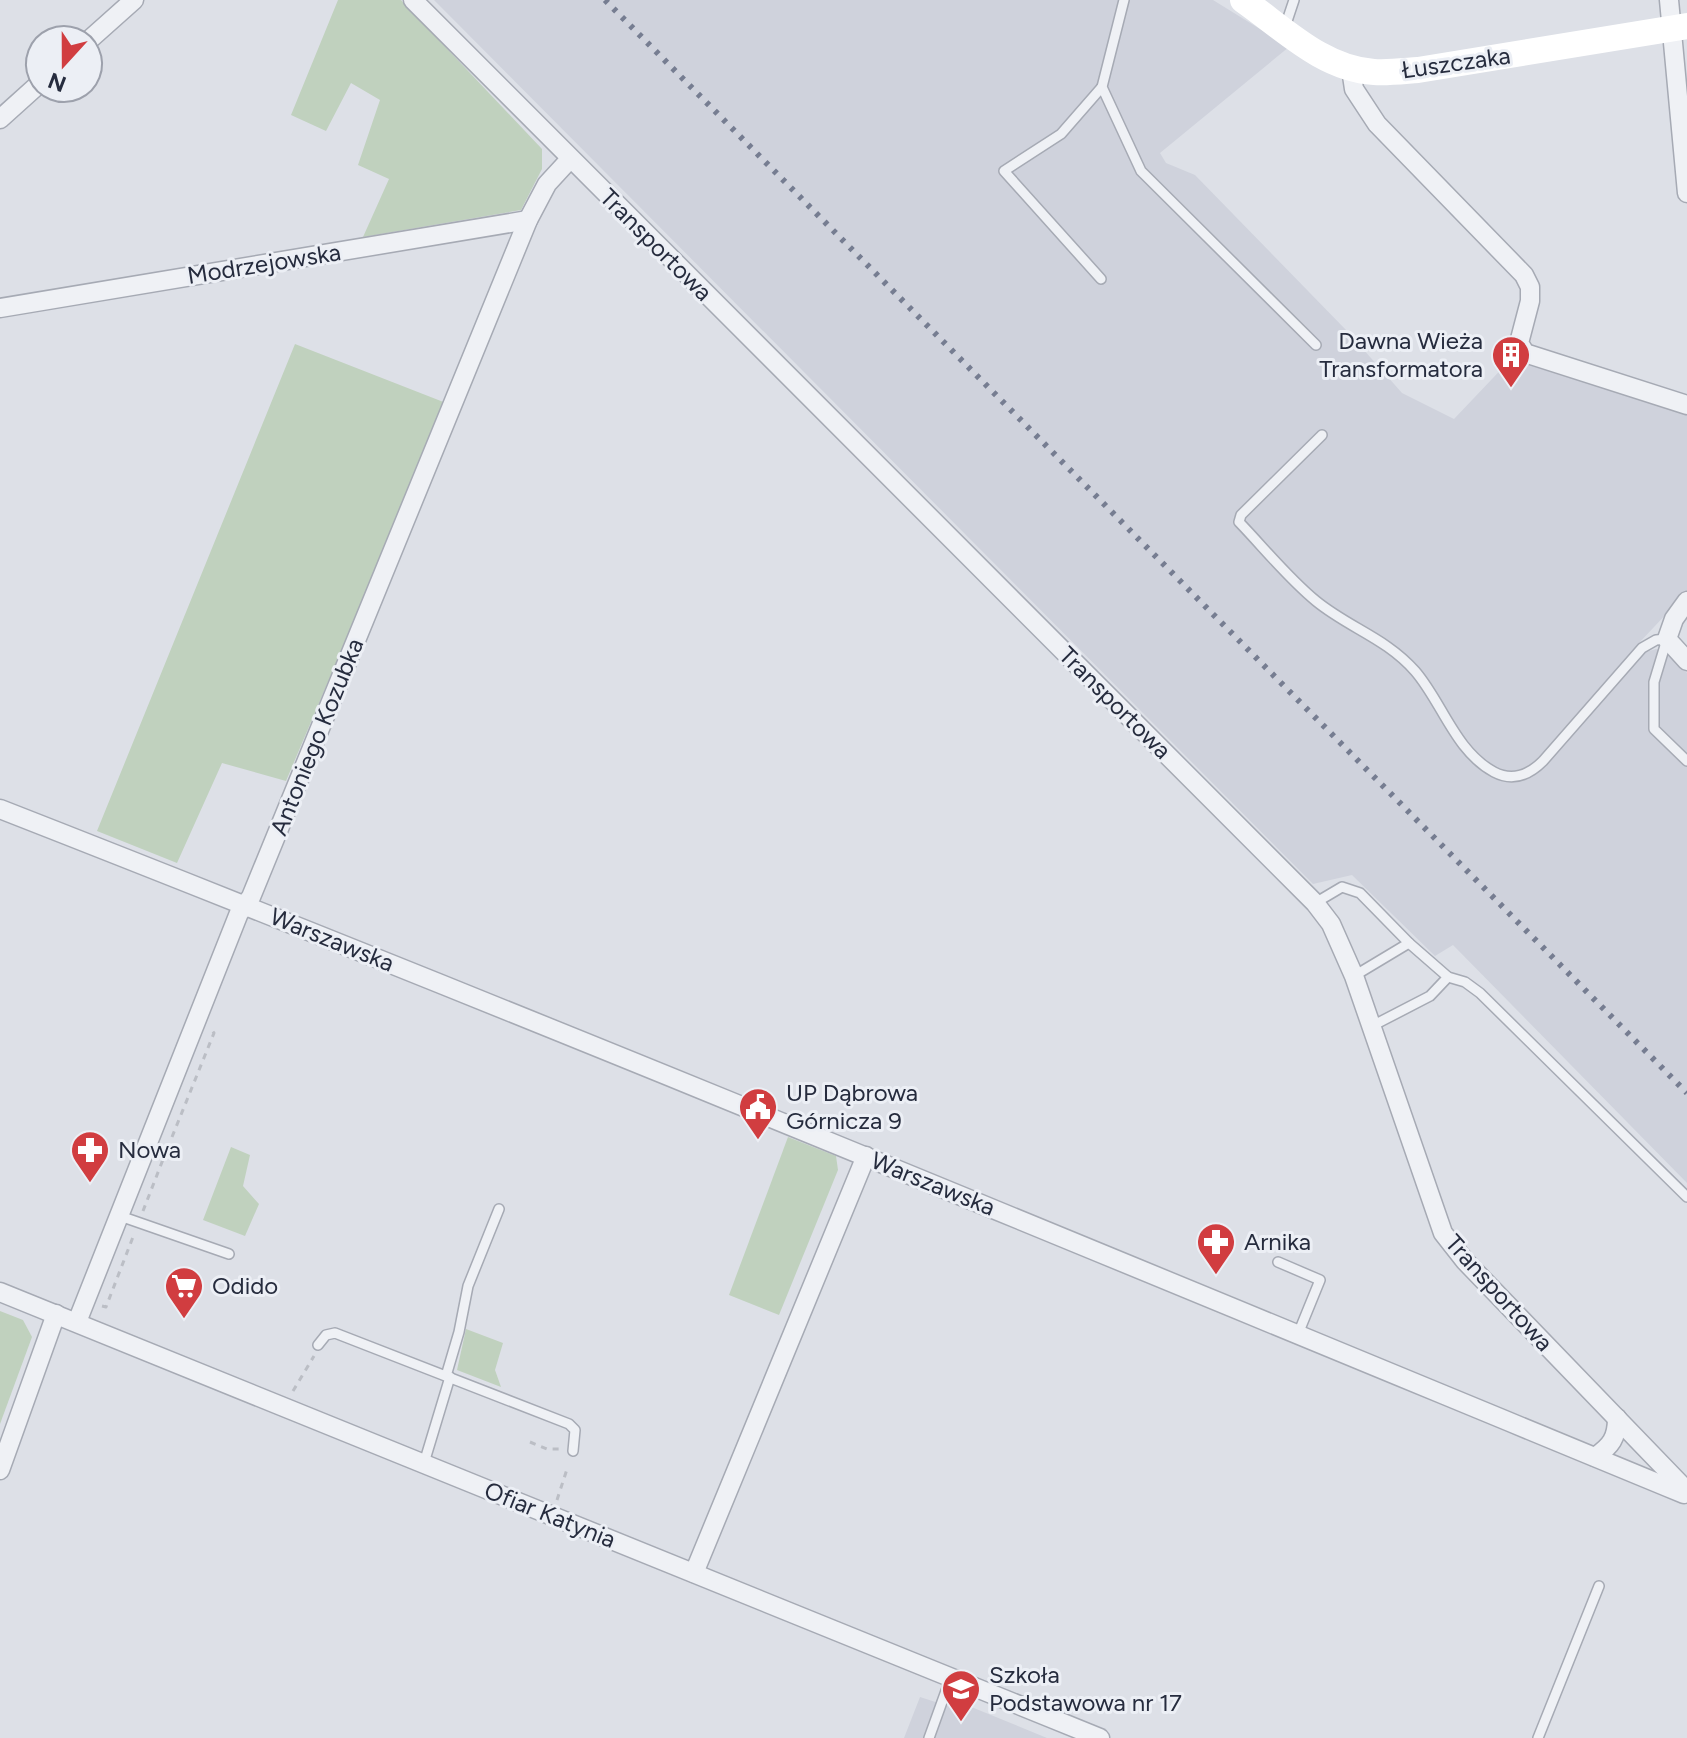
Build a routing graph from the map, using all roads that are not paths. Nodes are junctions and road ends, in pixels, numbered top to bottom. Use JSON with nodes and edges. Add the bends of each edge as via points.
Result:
{"nodes":[{"id":1,"x":134,"y":0,"type":"edge"},
{"id":2,"x":413,"y":0,"type":"edge"},
{"id":3,"x":1124,"y":0,"type":"edge"},
{"id":4,"x":1243,"y":0,"type":"edge"},
{"id":5,"x":1294,"y":0,"type":"edge"},
{"id":6,"x":1669,"y":0,"type":"edge"},
{"id":7,"x":104,"y":27,"type":"edge"},
{"id":8,"x":1680,"y":27,"type":"edge"},
{"id":9,"x":1284,"y":30,"type":"junction"},
{"id":10,"x":1351,"y":69,"type":"junction"},
{"id":11,"x":1102,"y":87,"type":"junction"},
{"id":12,"x":24,"y":97,"type":"edge"},
{"id":13,"x":0,"y":119,"type":"edge"},
{"id":14,"x":570,"y":159,"type":"junction"},
{"id":15,"x":1687,"y":193,"type":"edge"},
{"id":16,"x":528,"y":220,"type":"junction"},
{"id":17,"x":1101,"y":279,"type":"dead end"},
{"id":18,"x":0,"y":308,"type":"edge"},
{"id":19,"x":1316,"y":345,"type":"dead end"},
{"id":20,"x":1687,"y":405,"type":"edge"},
{"id":21,"x":1322,"y":435,"type":"dead end"},
{"id":22,"x":1687,"y":601,"type":"edge"},
{"id":23,"x":1667,"y":639,"type":"junction"},
{"id":24,"x":1687,"y":661,"type":"edge"},
{"id":25,"x":1687,"y":761,"type":"edge"},
{"id":26,"x":0,"y":809,"type":"edge"},
{"id":27,"x":1315,"y":903,"type":"junction"},
{"id":28,"x":245,"y":905,"type":"junction"},
{"id":29,"x":1409,"y":943,"type":"junction"},
{"id":30,"x":1354,"y":976,"type":"junction"},
{"id":31,"x":1448,"y":977,"type":"junction"},
{"id":32,"x":1372,"y":1026,"type":"junction"},
{"id":33,"x":866,"y":1156,"type":"junction"},
{"id":34,"x":1687,"y":1197,"type":"edge"},
{"id":35,"x":499,"y":1209,"type":"dead end"},
{"id":36,"x":120,"y":1216,"type":"junction"},
{"id":37,"x":229,"y":1254,"type":"dead end"},
{"id":38,"x":1278,"y":1262,"type":"dead end"},
{"id":39,"x":0,"y":1292,"type":"edge"},
{"id":40,"x":56,"y":1314,"type":"junction"},
{"id":41,"x":77,"y":1322,"type":"junction"},
{"id":42,"x":1298,"y":1334,"type":"junction"},
{"id":43,"x":318,"y":1345,"type":"road end"},
{"id":44,"x":448,"y":1376,"type":"junction"},
{"id":45,"x":1617,"y":1418,"type":"junction"},
{"id":46,"x":573,"y":1451,"type":"road end"},
{"id":47,"x":1595,"y":1457,"type":"junction"},
{"id":48,"x":1,"y":1463,"type":"edge"},
{"id":49,"x":424,"y":1463,"type":"junction"},
{"id":50,"x":1687,"y":1493,"type":"edge"},
{"id":51,"x":694,"y":1573,"type":"junction"},
{"id":52,"x":1599,"y":1586,"type":"dead end"},
{"id":53,"x":951,"y":1677,"type":"junction"},
{"id":54,"x":929,"y":1738,"type":"edge"},
{"id":55,"x":1100,"y":1738,"type":"edge"},
{"id":56,"x":1538,"y":1738,"type":"edge"}],
"edges":[{"from":1,"to":7,"type":"street"},
{"from":2,"to":14,"type":"street","name":"Transportowa"},
{"from":3,"to":11,"type":"lane"},
{"from":4,"to":9,"type":"street","name":"Łuszczaka"},
{"from":5,"to":9,"type":"lane"},
{"from":6,"to":8,"type":"street"},
{"from":8,"to":10,"type":"street","name":"Łuszczaka","via":[[1418,70]]},
{"from":8,"to":15,"type":"street"},
{"from":9,"to":10,"type":"street","name":"Łuszczaka"},
{"from":10,"to":20,"type":"street","via":[[1354,89],[1370,116],[1524,275],[1531,292],[1519,343],[1525,353]]},
{"from":11,"to":17,"type":"lane","via":[[1061,134],[1004,171]]},
{"from":11,"to":19,"type":"lane","via":[[1141,171]]},
{"from":12,"to":13,"type":"street"},
{"from":14,"to":16,"type":"street","name":"Antoniego Kozubka","via":[[547,184]]},
{"from":14,"to":27,"type":"street","name":"Transportowa"},
{"from":16,"to":18,"type":"street","name":"Modrzejowska"},
{"from":16,"to":28,"type":"street","name":"Antoniego Kozubka"},
{"from":21,"to":23,"type":"lane","via":[[1239,522],[1314,599],[1391,647],[1416,672],[1470,751],[1494,772],[1528,775],[1642,648]]},
{"from":22,"to":23,"type":"street"},
{"from":23,"to":24,"type":"street"},
{"from":23,"to":25,"type":"lane","via":[[1654,682],[1654,729]]},
{"from":26,"to":28,"type":"street","name":"Warszawska"},
{"from":27,"to":29,"type":"lane","via":[[1342,887],[1360,893]]},
{"from":27,"to":30,"type":"street","name":"Transportowa","via":[[1331,924]]},
{"from":28,"to":33,"type":"street","name":"Warszawska"},
{"from":28,"to":36,"type":"street","name":"Antoniego Kozubka"},
{"from":29,"to":30,"type":"lane"},
{"from":29,"to":31,"type":"lane"},
{"from":30,"to":32,"type":"street","name":"Transportowa"},
{"from":31,"to":32,"type":"lane","via":[[1430,996]]},
{"from":31,"to":34,"type":"lane","via":[[1480,993]]},
{"from":32,"to":45,"type":"street","name":"Transportowa","via":[[1443,1233]]},
{"from":33,"to":42,"type":"street","name":"Warszawska"},
{"from":33,"to":51,"type":"street"},
{"from":35,"to":44,"type":"lane","via":[[468,1286]]},
{"from":36,"to":37,"type":"lane"},
{"from":36,"to":41,"type":"street","name":"Antoniego Kozubka"},
{"from":38,"to":42,"type":"lane","via":[[1320,1280]]},
{"from":39,"to":40,"type":"street","name":"Ofiar Katynia"},
{"from":40,"to":41,"type":"street","name":"Ofiar Katynia"},
{"from":40,"to":48,"type":"street"},
{"from":41,"to":49,"type":"street","name":"Ofiar Katynia"},
{"from":42,"to":47,"type":"street","name":"Warszawska"},
{"from":43,"to":44,"type":"lane","via":[[335,1333]]},
{"from":44,"to":46,"type":"lane","via":[[569,1424],[575,1430]]},
{"from":44,"to":49,"type":"lane"},
{"from":45,"to":47,"type":"street","via":[[1617,1434]]},
{"from":45,"to":50,"type":"street","name":"Transportowa"},
{"from":47,"to":50,"type":"street","name":"Warszawska"},
{"from":49,"to":51,"type":"street","name":"Ofiar Katynia"},
{"from":51,"to":53,"type":"street","name":"Ofiar Katynia"},
{"from":52,"to":56,"type":"lane"},
{"from":53,"to":54,"type":"lane"},
{"from":53,"to":55,"type":"street","name":"Ofiar Katynia"}]}
